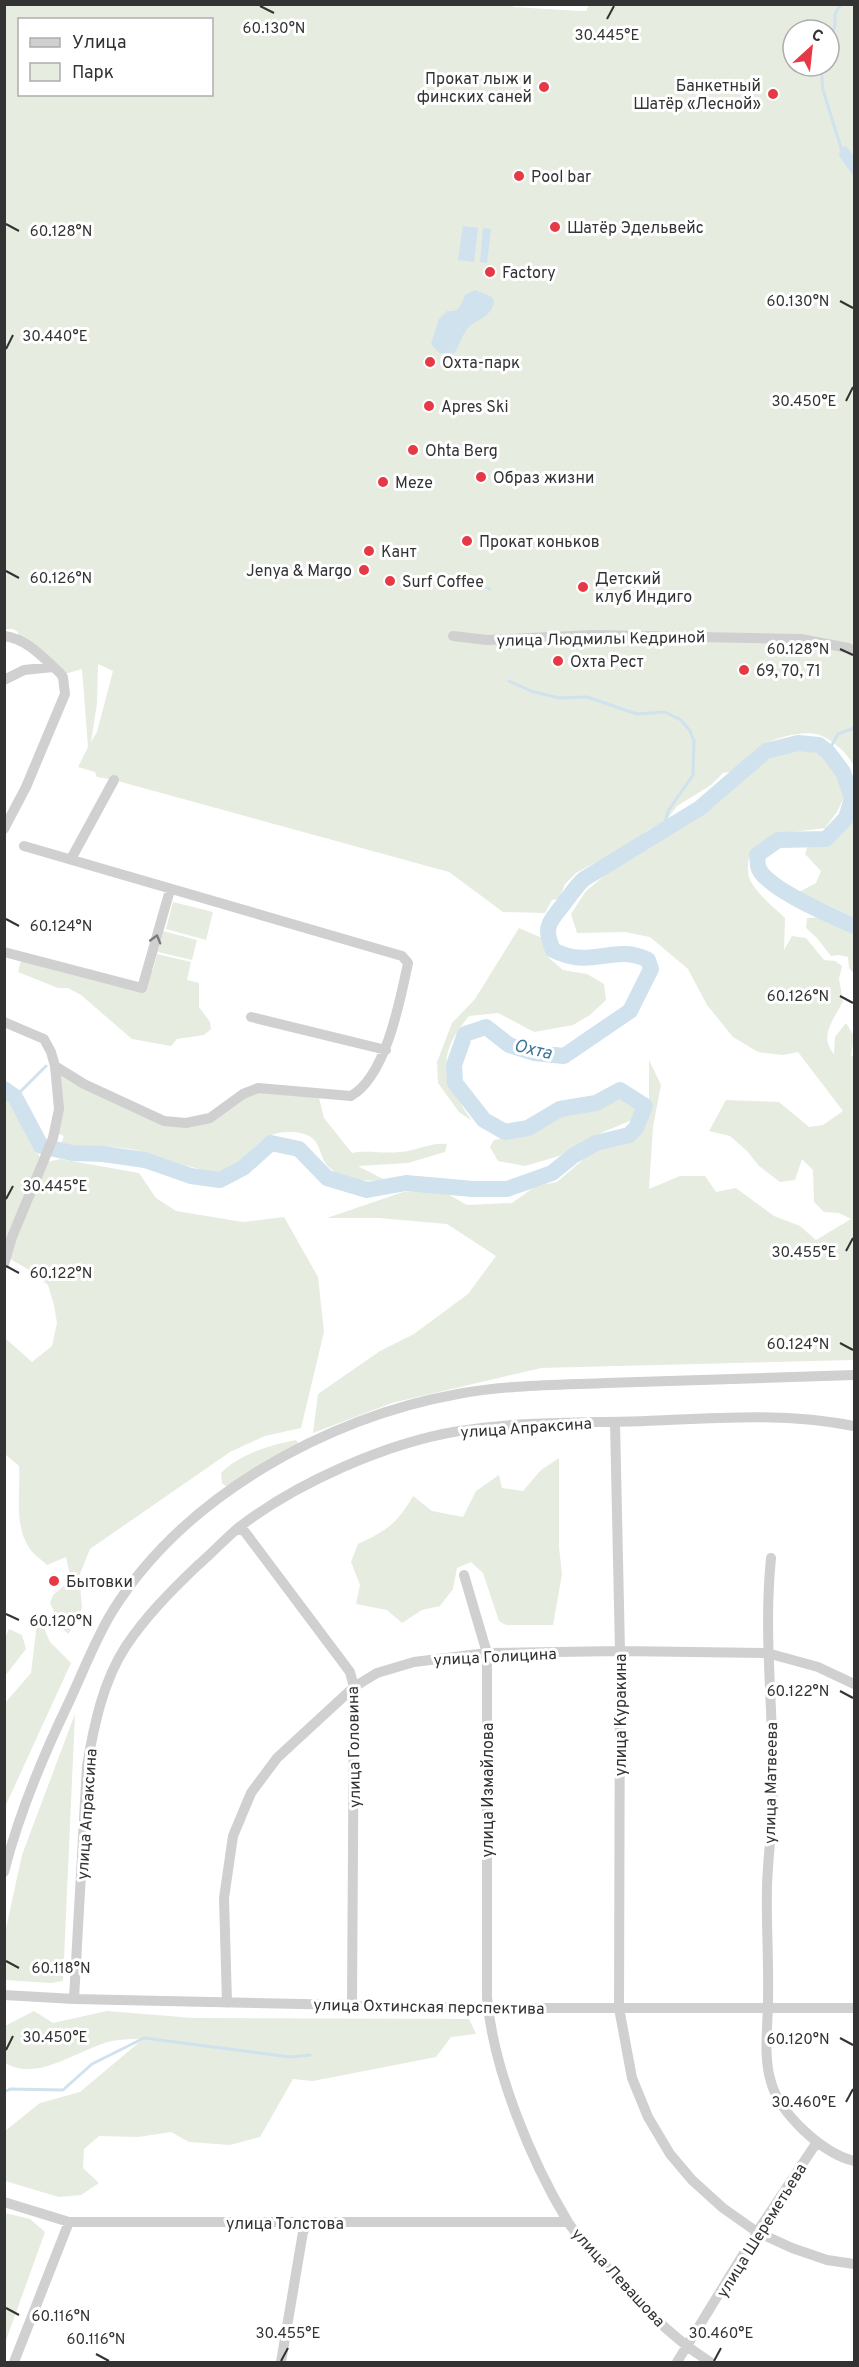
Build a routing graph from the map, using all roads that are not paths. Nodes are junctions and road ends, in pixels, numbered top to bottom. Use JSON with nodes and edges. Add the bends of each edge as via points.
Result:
{"nodes":[{"id":1,"x":4,"y":636,"type":"edge"},
{"id":2,"x":453,"y":636,"type":"dead end"},
{"id":3,"x":855,"y":651,"type":"edge"},
{"id":4,"x":53,"y":667,"type":"junction"},
{"id":5,"x":4,"y":680,"type":"edge"},
{"id":6,"x":114,"y":780,"type":"dead end"},
{"id":7,"x":4,"y":829,"type":"edge"},
{"id":8,"x":24,"y":846,"type":"dead end"},
{"id":9,"x":71,"y":859,"type":"junction"},
{"id":10,"x":170,"y":890,"type":"junction"},
{"id":11,"x":4,"y":952,"type":"edge"},
{"id":12,"x":251,"y":1017,"type":"dead end"},
{"id":13,"x":4,"y":1022,"type":"edge"},
{"id":14,"x":386,"y":1050,"type":"junction"},
{"id":15,"x":55,"y":1066,"type":"junction"},
{"id":16,"x":4,"y":1264,"type":"edge"},
{"id":17,"x":855,"y":1376,"type":"edge"},
{"id":18,"x":615,"y":1422,"type":"junction"},
{"id":19,"x":855,"y":1426,"type":"edge"},
{"id":20,"x":238,"y":1528,"type":"junction"},
{"id":21,"x":771,"y":1558,"type":"dead end"},
{"id":22,"x":464,"y":1575,"type":"dead end"},
{"id":23,"x":620,"y":1651,"type":"junction"},
{"id":24,"x":487,"y":1653,"type":"junction"},
{"id":25,"x":768,"y":1653,"type":"junction"},
{"id":26,"x":855,"y":1684,"type":"edge"},
{"id":27,"x":354,"y":1687,"type":"junction"},
{"id":28,"x":4,"y":1872,"type":"edge"},
{"id":29,"x":4,"y":1995,"type":"edge"},
{"id":30,"x":74,"y":1999,"type":"junction"},
{"id":31,"x":227,"y":2002,"type":"junction"},
{"id":32,"x":352,"y":2005,"type":"junction"},
{"id":33,"x":768,"y":2007,"type":"junction"},
{"id":34,"x":488,"y":2008,"type":"junction"},
{"id":35,"x":619,"y":2008,"type":"junction"},
{"id":36,"x":855,"y":2008,"type":"edge"},
{"id":37,"x":817,"y":2142,"type":"junction"},
{"id":38,"x":855,"y":2161,"type":"edge"},
{"id":39,"x":4,"y":2202,"type":"edge"},
{"id":40,"x":69,"y":2222,"type":"junction"},
{"id":41,"x":568,"y":2222,"type":"junction"},
{"id":42,"x":308,"y":2223,"type":"junction"},
{"id":43,"x":757,"y":2232,"type":"junction"},
{"id":44,"x":855,"y":2264,"type":"edge"},
{"id":45,"x":685,"y":2347,"type":"junction"},
{"id":46,"x":14,"y":2362,"type":"edge"},
{"id":47,"x":281,"y":2362,"type":"edge"},
{"id":48,"x":677,"y":2362,"type":"edge"},
{"id":49,"x":710,"y":2362,"type":"edge"}],
"edges":[{"from":1,"to":4,"type":"street","via":[[16,638],[35,650]]},
{"from":2,"to":3,"type":"street","name":"улица Людмилы Кедриной","via":[[487,640],[593,635],[800,638]]},
{"from":4,"to":5,"type":"street","via":[[24,670]]},
{"from":4,"to":7,"type":"street","via":[[63,677],[62,705]]},
{"from":6,"to":9,"type":"street"},
{"from":8,"to":9,"type":"street"},
{"from":9,"to":10,"type":"street"},
{"from":11,"to":10,"type":"street","one_way":true,"via":[[142,988]]},
{"from":10,"to":14,"type":"street","via":[[402,956],[408,963]]},
{"from":12,"to":14,"type":"street"},
{"from":13,"to":15,"type":"street","via":[[44,1040]]},
{"from":14,"to":15,"type":"street","via":[[360,1090],[351,1096],[258,1088],[210,1118],[186,1123],[164,1121],[84,1084]]},
{"from":15,"to":16,"type":"street","via":[[58,1109],[53,1138]]},
{"from":17,"to":28,"type":"street","via":[[528,1386],[459,1394],[396,1408],[278,1459],[220,1497],[178,1533],[140,1573],[111,1613],[46,1749]]},
{"from":18,"to":19,"type":"street","name":"улица Апраксина","via":[[771,1416]]},
{"from":18,"to":20,"type":"street","name":"улица Апраксина","via":[[500,1426],[420,1441],[366,1457],[321,1478]]},
{"from":18,"to":23,"type":"street","name":"улица Куракина"},
{"from":20,"to":27,"type":"street","name":"улица Головина","via":[[350,1672]]},
{"from":20,"to":30,"type":"street","name":"улица Апраксина","via":[[154,1609],[125,1648],[106,1690],[87,1766]]},
{"from":21,"to":25,"type":"street","name":"улица Матвеева"},
{"from":22,"to":24,"type":"street","name":"улица Измайлова"},
{"from":23,"to":24,"type":"street","name":"улица Голицина"},
{"from":23,"to":25,"type":"street","name":"улица Голицина"},
{"from":23,"to":35,"type":"street","name":"улица Куракина"},
{"from":24,"to":27,"type":"street","name":"улица Голицина","via":[[414,1662],[377,1673]]},
{"from":24,"to":34,"type":"street","name":"улица Измайлова"},
{"from":25,"to":26,"type":"street","name":"улица Голицина","via":[[818,1667]]},
{"from":25,"to":33,"type":"street","name":"улица Матвеева","via":[[773,1765],[767,1887]]},
{"from":27,"to":31,"type":"street","name":"улица Голицина","via":[[277,1758],[251,1793],[233,1836],[224,1898]]},
{"from":27,"to":32,"type":"street","name":"улица Головина"},
{"from":29,"to":30,"type":"street","name":"улица Охтинская перспектива"},
{"from":30,"to":31,"type":"street","name":"улица Охтинская перспектива"},
{"from":31,"to":32,"type":"street","name":"улица Охтинская перспектива"},
{"from":32,"to":34,"type":"street","name":"улица Охтинская перспектива"},
{"from":33,"to":35,"type":"street","name":"улица Охтинская перспектива"},
{"from":33,"to":36,"type":"street","name":"улица Охтинская перспектива"},
{"from":33,"to":37,"type":"street","name":"улица Матвеева","via":[[767,2059],[771,2083],[784,2107]]},
{"from":34,"to":35,"type":"street","name":"улица Охтинская перспектива"},
{"from":34,"to":41,"type":"street","name":"улица Левашова","via":[[516,2113],[532,2154]]},
{"from":35,"to":43,"type":"street","name":"улица Куракина","via":[[632,2078],[648,2117],[670,2154],[723,2208]]},
{"from":37,"to":38,"type":"street","name":"улица Матвеева"},
{"from":37,"to":43,"type":"street","name":"улица Шереметьева"},
{"from":39,"to":40,"type":"street","name":"улица Толстова"},
{"from":40,"to":42,"type":"street","name":"улица Толстова"},
{"from":40,"to":46,"type":"street"},
{"from":41,"to":42,"type":"street","name":"улица Толстова"},
{"from":41,"to":45,"type":"street","name":"улица Левашова","via":[[612,2274]]},
{"from":42,"to":47,"type":"street","via":[[303,2232]]},
{"from":43,"to":44,"type":"street","name":"улица Куракина","via":[[827,2260]]},
{"from":43,"to":45,"type":"street","name":"улица Шереметьева"},
{"from":45,"to":48,"type":"street","name":"улица Шереметьева"},
{"from":45,"to":49,"type":"street","name":"улица Левашова"}]}
